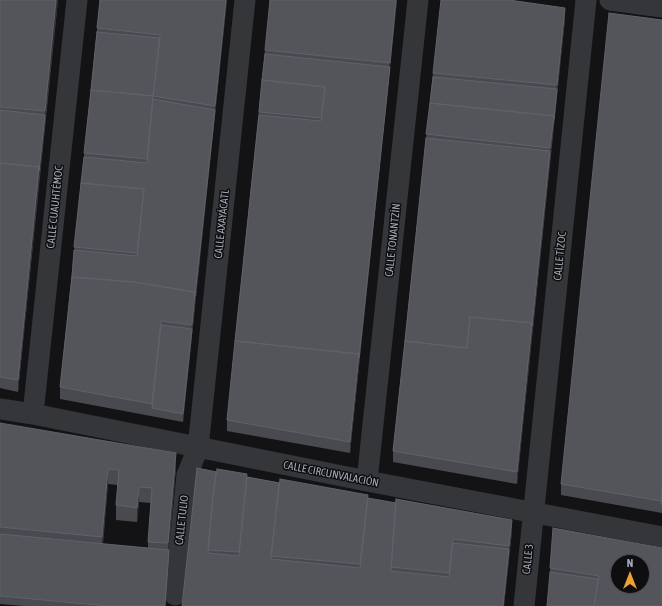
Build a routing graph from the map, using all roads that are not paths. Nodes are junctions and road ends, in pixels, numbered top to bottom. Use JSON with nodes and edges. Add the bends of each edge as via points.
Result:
{"nodes":[{"id":1,"x":77,"y":0,"type":"edge"},
{"id":2,"x":245,"y":0,"type":"edge"},
{"id":3,"x":418,"y":0,"type":"edge"},
{"id":4,"x":586,"y":0,"type":"edge"},
{"id":5,"x":610,"y":0,"type":"edge"},
{"id":6,"x":662,"y":7,"type":"edge"},
{"id":7,"x":0,"y":409,"type":"edge"},
{"id":8,"x":33,"y":414,"type":"junction"},
{"id":9,"x":198,"y":448,"type":"junction"},
{"id":10,"x":367,"y":481,"type":"junction"},
{"id":11,"x":533,"y":512,"type":"junction"},
{"id":12,"x":662,"y":537,"type":"edge"},
{"id":13,"x":175,"y":595,"type":"dead end"},
{"id":14,"x":524,"y":606,"type":"edge"}],
"edges":[{"from":1,"to":8,"type":"street","name":"CALLE CUAUHTÉMOC"},
{"from":2,"to":9,"type":"street","name":"CALLE AXAYÁCATL"},
{"from":3,"to":10,"type":"street","name":"CALLE TONANTZÍN"},
{"from":4,"to":11,"type":"street","name":"CALLE TÍZOC"},
{"from":5,"to":6,"type":"street"},
{"from":7,"to":8,"type":"street","name":"CALLE CIRCUNVALACIÓN"},
{"from":8,"to":9,"type":"street","name":"CALLE CIRCUNVALACIÓN"},
{"from":9,"to":10,"type":"street","name":"CALLE CIRCUNVALACIÓN"},
{"from":9,"to":13,"type":"street","name":"CALLE TULIO","via":[[187,475]]},
{"from":10,"to":11,"type":"street","name":"CALLE CIRCUNVALACIÓN"},
{"from":11,"to":12,"type":"street","name":"CALLE CIRCUNVALACIÓN"},
{"from":11,"to":14,"type":"street","name":"CALLE 3"}]}
